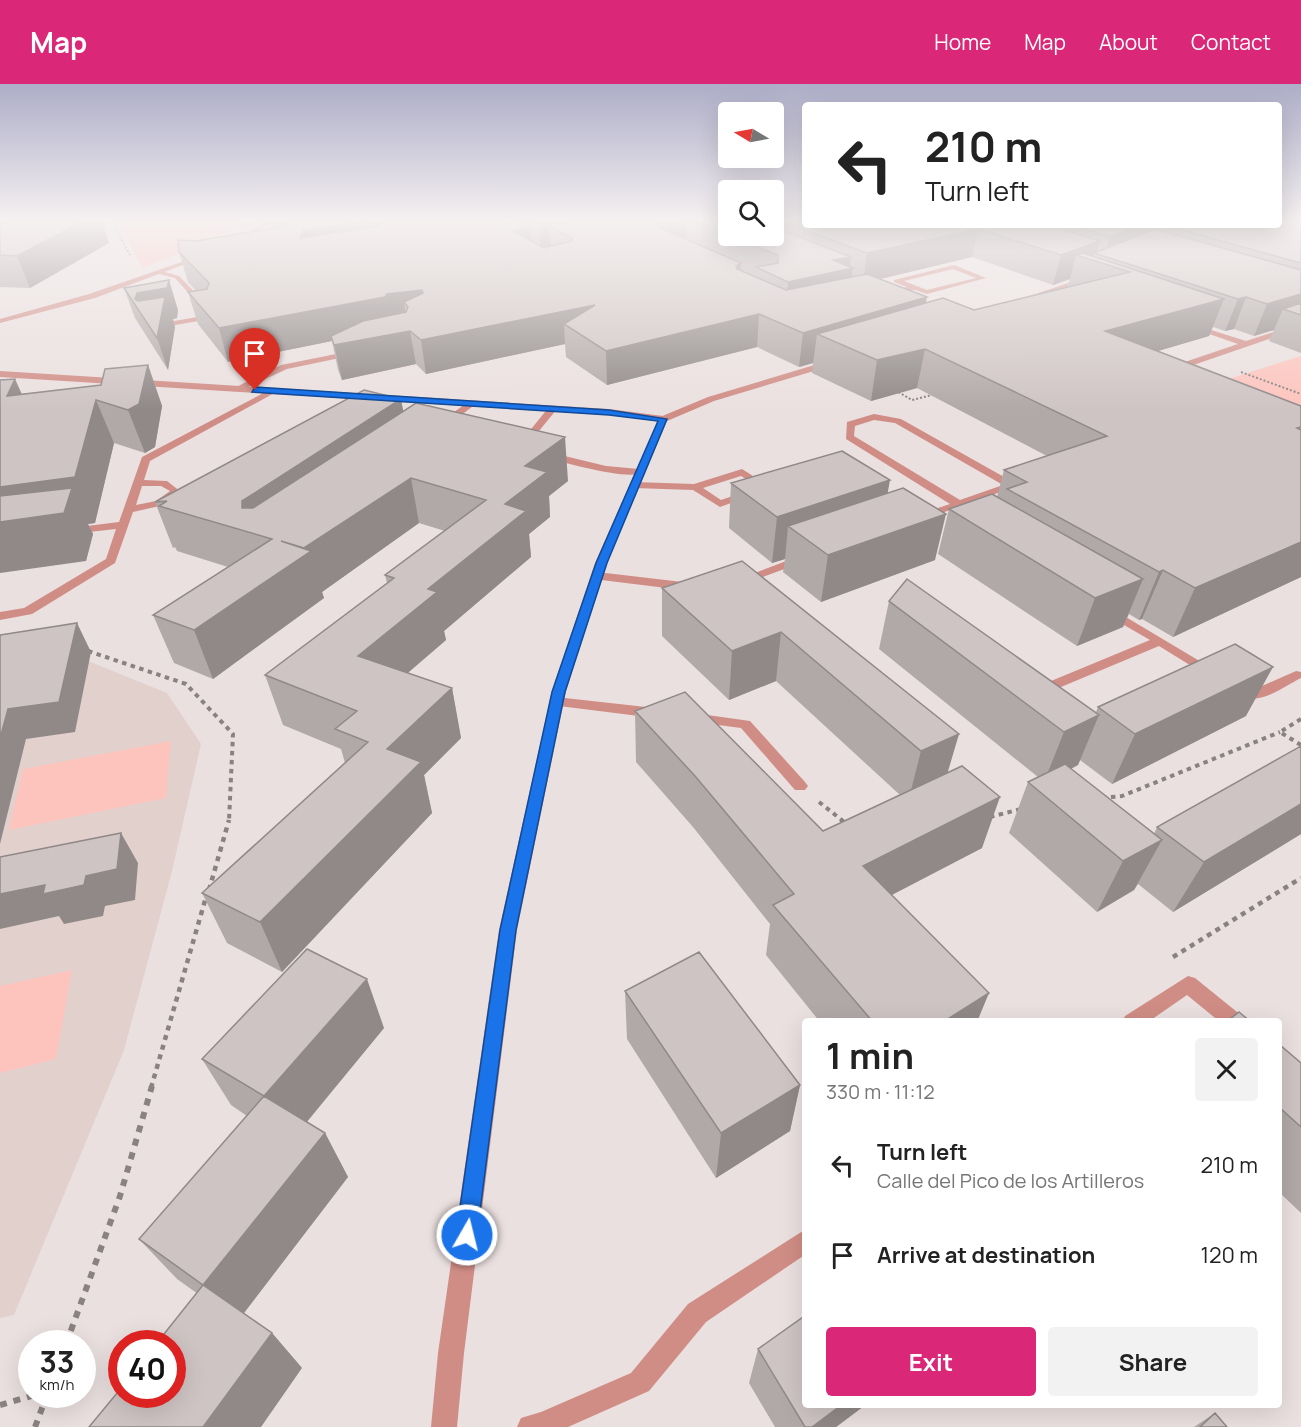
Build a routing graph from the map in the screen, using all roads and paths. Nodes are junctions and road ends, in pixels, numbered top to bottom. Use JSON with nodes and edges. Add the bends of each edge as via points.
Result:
{"nodes":[{"id":1,"x":123,"y":285,"type":"edge"},
{"id":2,"x":184,"y":285,"type":"edge"},
{"id":3,"x":905,"y":285,"type":"edge"},
{"id":4,"x":956,"y":285,"type":"edge"},
{"id":5,"x":1070,"y":285,"type":"edge"},
{"id":6,"x":1080,"y":285,"type":"edge"},
{"id":7,"x":1086,"y":287,"type":"edge"},
{"id":8,"x":914,"y":288,"type":"junction"},
{"id":9,"x":890,"y":299,"type":"edge"},
{"id":10,"x":1023,"y":300,"type":"edge"},
{"id":11,"x":1185,"y":322,"type":"edge"},
{"id":12,"x":0,"y":323,"type":"edge"},
{"id":13,"x":1301,"y":325,"type":"edge"},
{"id":14,"x":152,"y":328,"type":"edge"},
{"id":15,"x":1246,"y":344,"type":"junction"},
{"id":16,"x":371,"y":350,"type":"edge"},
{"id":17,"x":843,"y":359,"type":"edge"},
{"id":18,"x":1234,"y":369,"type":"dead end"},
{"id":19,"x":0,"y":374,"type":"edge"},
{"id":20,"x":1157,"y":375,"type":"edge"},
{"id":21,"x":892,"y":388,"type":"edge"},
{"id":22,"x":236,"y":389,"type":"junction"},
{"id":23,"x":274,"y":391,"type":"junction"},
{"id":24,"x":934,"y":394,"type":"edge"},
{"id":25,"x":1301,"y":394,"type":"edge"},
{"id":26,"x":471,"y":404,"type":"junction"},
{"id":27,"x":552,"y":408,"type":"junction"},
{"id":28,"x":663,"y":419,"type":"junction"},
{"id":29,"x":436,"y":429,"type":"edge"},
{"id":30,"x":1033,"y":478,"type":"edge"},
{"id":31,"x":637,"y":479,"type":"junction"},
{"id":32,"x":137,"y":484,"type":"junction"},
{"id":33,"x":1012,"y":486,"type":"junction"},
{"id":34,"x":694,"y":487,"type":"junction"},
{"id":35,"x":958,"y":504,"type":"junction"},
{"id":36,"x":128,"y":510,"type":"junction"},
{"id":37,"x":908,"y":522,"type":"edge"},
{"id":38,"x":125,"y":525,"type":"junction"},
{"id":39,"x":59,"y":533,"type":"edge"},
{"id":40,"x":818,"y":554,"type":"edge"},
{"id":41,"x":597,"y":576,"type":"junction"},
{"id":42,"x":729,"y":585,"type":"edge"},
{"id":43,"x":704,"y":589,"type":"edge"},
{"id":44,"x":1101,"y":606,"type":"edge"},
{"id":45,"x":0,"y":616,"type":"edge"},
{"id":46,"x":1160,"y":641,"type":"junction"},
{"id":47,"x":78,"y":648,"type":"dead end"},
{"id":48,"x":1296,"y":675,"type":"dead end"},
{"id":49,"x":1056,"y":684,"type":"edge"},
{"id":50,"x":556,"y":702,"type":"junction"},
{"id":51,"x":1301,"y":719,"type":"edge"},
{"id":52,"x":1280,"y":732,"type":"junction"},
{"id":53,"x":1301,"y":745,"type":"edge"},
{"id":54,"x":800,"y":786,"type":"joint"},
{"id":55,"x":1091,"y":799,"type":"edge"},
{"id":56,"x":1028,"y":808,"type":"edge"},
{"id":57,"x":985,"y":818,"type":"edge"},
{"id":58,"x":856,"y":831,"type":"edge"},
{"id":59,"x":1301,"y":878,"type":"edge"},
{"id":60,"x":1188,"y":984,"type":"junction"},
{"id":61,"x":1138,"y":1018,"type":"edge"},
{"id":62,"x":1230,"y":1018,"type":"edge"},
{"id":63,"x":802,"y":1243,"type":"edge"},
{"id":64,"x":71,"y":1330,"type":"edge"},
{"id":65,"x":18,"y":1400,"type":"edge"},
{"id":66,"x":0,"y":1405,"type":"edge"},
{"id":67,"x":42,"y":1408,"type":"edge"},
{"id":68,"x":540,"y":1426,"type":"edge"},
{"id":69,"x":35,"y":1427,"type":"edge"},
{"id":70,"x":444,"y":1427,"type":"edge"}],
"edges":[{"from":1,"to":12,"type":"street"},
{"from":2,"to":14,"type":"street","via":[[213,316]]},
{"from":3,"to":8,"type":"street"},
{"from":4,"to":8,"type":"street","via":[[927,292]]},
{"from":5,"to":10,"type":"street"},
{"from":6,"to":7,"type":"street"},
{"from":8,"to":9,"type":"street","via":[[879,295]]},
{"from":11,"to":15,"type":"street"},
{"from":13,"to":15,"type":"street"},
{"from":15,"to":20,"type":"street"},
{"from":16,"to":22,"type":"street","via":[[284,367]]},
{"from":17,"to":28,"type":"street","via":[[711,399]]},
{"from":18,"to":25,"type":"path"},
{"from":19,"to":22,"type":"street"},
{"from":21,"to":24,"type":"path","via":[[912,400]]},
{"from":22,"to":23,"type":"street"},
{"from":23,"to":26,"type":"street"},
{"from":23,"to":32,"type":"street","via":[[146,459]]},
{"from":26,"to":27,"type":"street"},
{"from":26,"to":29,"type":"street"},
{"from":27,"to":28,"type":"street"},
{"from":27,"to":31,"type":"street","via":[[521,448]]},
{"from":28,"to":31,"type":"street"},
{"from":30,"to":33,"type":"street"},
{"from":31,"to":34,"type":"street"},
{"from":31,"to":41,"type":"street"},
{"from":32,"to":36,"type":"street"},
{"from":32,"to":36,"type":"street","via":[[161,483],[172,486],[176,492],[160,503]]},
{"from":33,"to":35,"type":"street"},
{"from":33,"to":35,"type":"street","via":[[898,421],[874,417],[850,424],[849,436]]},
{"from":34,"to":34,"type":"street","via":[[742,472],[766,488],[720,504]]},
{"from":35,"to":37,"type":"street","via":[[946,513]]},
{"from":36,"to":38,"type":"street"},
{"from":38,"to":39,"type":"street"},
{"from":38,"to":45,"type":"street","via":[[111,561],[28,611]]},
{"from":40,"to":42,"type":"street"},
{"from":41,"to":43,"type":"street"},
{"from":41,"to":50,"type":"street"},
{"from":44,"to":46,"type":"street"},
{"from":46,"to":48,"type":"street","via":[[1253,696]]},
{"from":46,"to":49,"type":"street"},
{"from":47,"to":64,"type":"path","via":[[186,684],[234,734],[229,820],[120,1196]]},
{"from":50,"to":54,"type":"street","via":[[745,724]]},
{"from":50,"to":70,"type":"street","via":[[508,930]]},
{"from":51,"to":52,"type":"path"},
{"from":52,"to":53,"type":"path"},
{"from":52,"to":55,"type":"path","via":[[1122,796]]},
{"from":54,"to":58,"type":"path"},
{"from":56,"to":57,"type":"path"},
{"from":59,"to":60,"type":"path","via":[[1165,962]]},
{"from":60,"to":61,"type":"street"},
{"from":60,"to":62,"type":"street"},
{"from":63,"to":68,"type":"street","via":[[697,1313],[640,1382]]},
{"from":65,"to":66,"type":"path"},
{"from":67,"to":69,"type":"path"}]}
